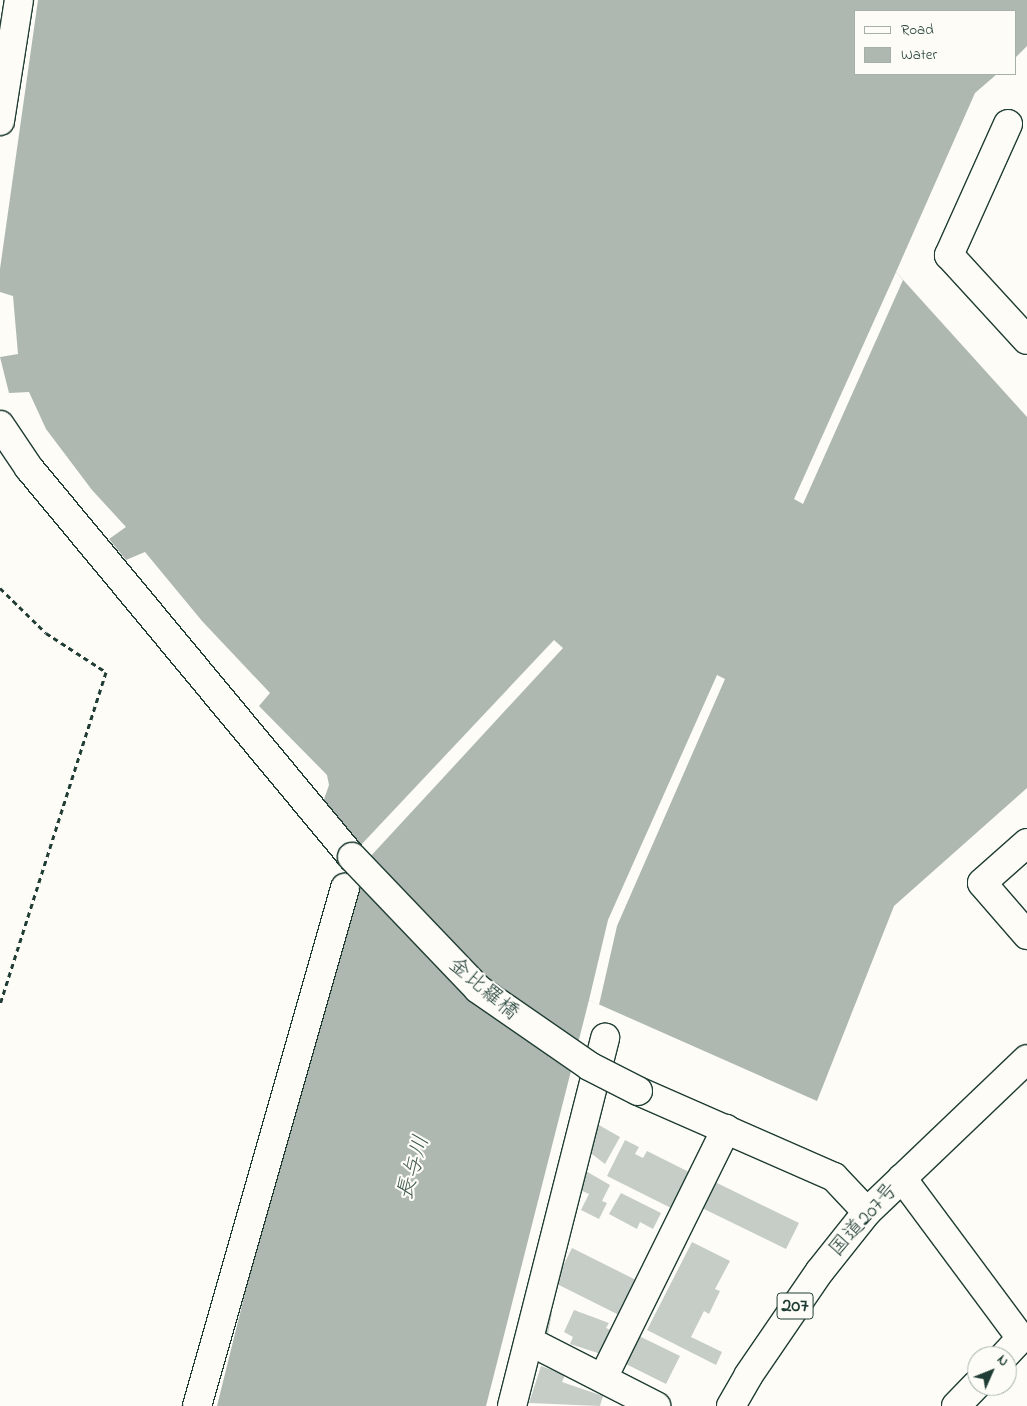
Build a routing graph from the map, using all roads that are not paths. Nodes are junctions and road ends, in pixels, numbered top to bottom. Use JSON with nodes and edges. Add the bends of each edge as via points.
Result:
{"nodes":[{"id":1,"x":19,"y":0,"type":"edge"},
{"id":2,"x":0,"y":121,"type":"edge"},
{"id":3,"x":1008,"y":124,"type":"dead end"},
{"id":4,"x":1027,"y":340,"type":"edge"},
{"id":5,"x":0,"y":426,"type":"edge"},
{"id":6,"x":1027,"y":843,"type":"edge"},
{"id":7,"x":344,"y":888,"type":"dead end"},
{"id":8,"x":1027,"y":935,"type":"edge"},
{"id":9,"x":605,"y":1038,"type":"dead end"},
{"id":10,"x":1027,"y":1059,"type":"edge"},
{"id":11,"x":726,"y":1129,"type":"junction"},
{"id":12,"x":902,"y":1178,"type":"junction"},
{"id":13,"x":867,"y":1212,"type":"junction"},
{"id":14,"x":529,"y":1341,"type":"junction"},
{"id":15,"x":1013,"y":1346,"type":"edge"},
{"id":16,"x":603,"y":1378,"type":"junction"},
{"id":17,"x":967,"y":1394,"type":"edge"},
{"id":18,"x":197,"y":1406,"type":"edge"},
{"id":19,"x":512,"y":1406,"type":"edge"},
{"id":20,"x":656,"y":1406,"type":"edge"},
{"id":21,"x":731,"y":1406,"type":"edge"},
{"id":22,"x":956,"y":1406,"type":"edge"}],
"edges":[{"from":1,"to":2,"type":"main road"},
{"from":3,"to":4,"type":"main road","via":[[949,255]]},
{"from":5,"to":11,"type":"main road","name":"金比羅橋","bridge":true,"via":[[29,468],[352,857],[478,989],[589,1066]]},
{"from":6,"to":8,"type":"main road","via":[[982,883]]},
{"from":7,"to":18,"type":"main road"},
{"from":9,"to":14,"type":"main road"},
{"from":10,"to":12,"type":"main road","name":"国道207号","number":"207"},
{"from":11,"to":13,"type":"main road","name":"金比羅橋","via":[[834,1177]]},
{"from":11,"to":16,"type":"main road"},
{"from":12,"to":13,"type":"main road","name":"国道207号","number":"207"},
{"from":12,"to":15,"type":"main road","via":[[1021,1338]]},
{"from":13,"to":21,"type":"main road","name":"国道207号","number":"207","via":[[820,1271]]},
{"from":14,"to":16,"type":"main road"},
{"from":14,"to":19,"type":"main road"},
{"from":16,"to":20,"type":"main road"},
{"from":17,"to":22,"type":"main road"}]}
